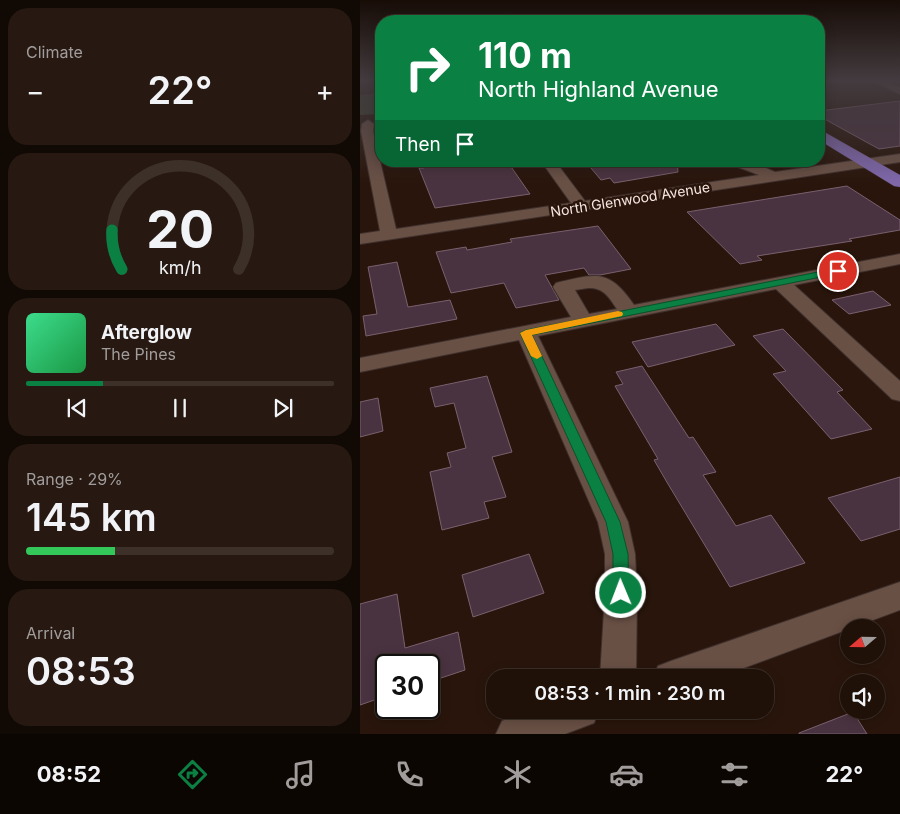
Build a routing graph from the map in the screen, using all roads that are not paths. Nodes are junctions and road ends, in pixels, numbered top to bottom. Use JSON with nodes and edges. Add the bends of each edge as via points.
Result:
{"nodes":[{"id":1,"x":368,"y":124,"type":"dead end"},
{"id":2,"x":825,"y":138,"type":"edge"},
{"id":3,"x":900,"y":158,"type":"edge"},
{"id":4,"x":867,"y":163,"type":"junction"},
{"id":5,"x":552,"y":167,"type":"edge"},
{"id":6,"x":753,"y":167,"type":"edge"},
{"id":7,"x":773,"y":177,"type":"junction"},
{"id":8,"x":900,"y":182,"type":"edge"},
{"id":9,"x":580,"y":206,"type":"junction"},
{"id":10,"x":389,"y":235,"type":"junction"},
{"id":11,"x":360,"y":239,"type":"edge"},
{"id":12,"x":900,"y":259,"type":"edge"},
{"id":13,"x":779,"y":282,"type":"junction"},
{"id":14,"x":629,"y":312,"type":"junction"},
{"id":15,"x":583,"y":321,"type":"junction"},
{"id":16,"x":526,"y":333,"type":"junction"},
{"id":17,"x":360,"y":365,"type":"edge"},
{"id":18,"x":900,"y":394,"type":"edge"},
{"id":19,"x":900,"y":596,"type":"edge"},
{"id":20,"x":618,"y":669,"type":"edge"},
{"id":21,"x":696,"y":669,"type":"edge"},
{"id":22,"x":556,"y":719,"type":"edge"},
{"id":23,"x":515,"y":734,"type":"edge"}],
"edges":[{"from":1,"to":10,"type":"street"},
{"from":2,"to":4,"type":"main road"},
{"from":3,"to":4,"type":"street","name":"North Glenwood Avenue"},
{"from":4,"to":7,"type":"street","name":"North Glenwood Avenue"},
{"from":4,"to":8,"type":"main road"},
{"from":5,"to":9,"type":"street"},
{"from":6,"to":7,"type":"street"},
{"from":7,"to":9,"type":"street","name":"North Glenwood Avenue"},
{"from":9,"to":10,"type":"street","name":"North Glenwood Avenue"},
{"from":10,"to":11,"type":"street","name":"North Glenwood Avenue"},
{"from":12,"to":13,"type":"street"},
{"from":13,"to":14,"type":"street"},
{"from":13,"to":18,"type":"street"},
{"from":14,"to":15,"type":"street"},
{"from":14,"to":15,"type":"street","via":[[609,284],[598,280],[563,287]]},
{"from":15,"to":16,"type":"street"},
{"from":16,"to":17,"type":"street"},
{"from":16,"to":20,"type":"street","via":[[613,522],[620,554]]},
{"from":19,"to":21,"type":"street"},
{"from":22,"to":23,"type":"street"}]}
